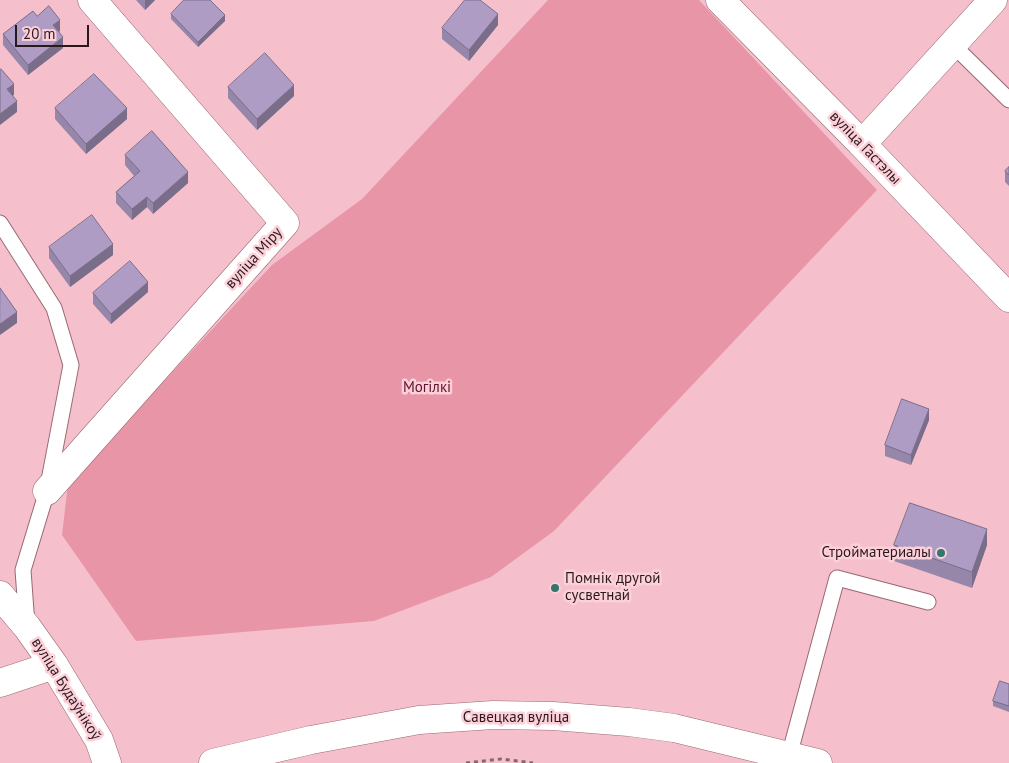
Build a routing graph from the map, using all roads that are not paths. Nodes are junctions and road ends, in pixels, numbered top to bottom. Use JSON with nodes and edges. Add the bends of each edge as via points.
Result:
{"nodes":[{"id":1,"x":92,"y":0,"type":"edge"},
{"id":2,"x":720,"y":0,"type":"edge"},
{"id":3,"x":992,"y":0,"type":"edge"},
{"id":4,"x":953,"y":44,"type":"junction"},
{"id":5,"x":1009,"y":100,"type":"edge"},
{"id":6,"x":862,"y":144,"type":"junction"},
{"id":7,"x":0,"y":222,"type":"edge"},
{"id":8,"x":1009,"y":298,"type":"edge"},
{"id":9,"x":47,"y":491,"type":"junction"},
{"id":10,"x":0,"y":595,"type":"edge"},
{"id":11,"x":928,"y":602,"type":"dead end"},
{"id":12,"x":27,"y":627,"type":"junction"},
{"id":13,"x":54,"y":665,"type":"junction"},
{"id":14,"x":0,"y":682,"type":"edge"},
{"id":15,"x":789,"y":759,"type":"edge"},
{"id":16,"x":220,"y":762,"type":"edge"},
{"id":17,"x":107,"y":763,"type":"edge"},
{"id":18,"x":818,"y":763,"type":"edge"}],
"edges":[{"from":1,"to":9,"type":"street","name":"вуліца Міру","via":[[285,223]]},
{"from":2,"to":6,"type":"street","name":"вуліца Гастэлы"},
{"from":3,"to":4,"type":"street"},
{"from":4,"to":5,"type":"lane"},
{"from":4,"to":6,"type":"street"},
{"from":6,"to":8,"type":"street","name":"вуліца Гастэлы"},
{"from":7,"to":9,"type":"lane","via":[[54,308],[71,365]]},
{"from":9,"to":12,"type":"lane","via":[[23,570]]},
{"from":10,"to":12,"type":"street","name":"вуліца Будаўнікоў"},
{"from":11,"to":15,"type":"lane","via":[[837,578]]},
{"from":12,"to":13,"type":"street","name":"вуліца Будаўнікоў"},
{"from":13,"to":14,"type":"street"},
{"from":13,"to":17,"type":"street","name":"вуліца Будаўнікоў","via":[[99,740]]},
{"from":15,"to":16,"type":"street","name":"Савецкая вуліца","via":[[665,726],[553,716],[493,715],[419,720],[311,740]]},
{"from":15,"to":18,"type":"street","name":"Савецкая вуліца"}]}
